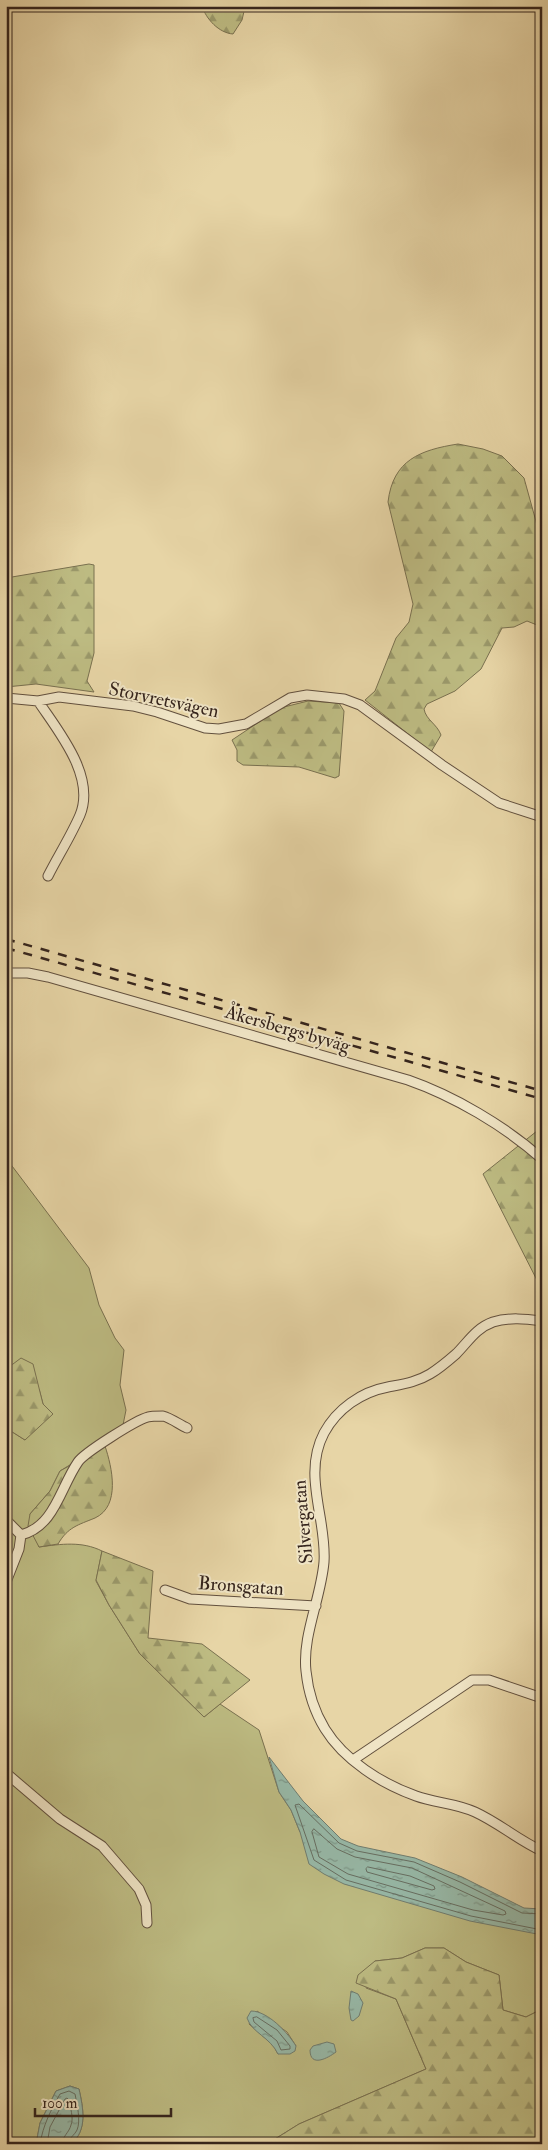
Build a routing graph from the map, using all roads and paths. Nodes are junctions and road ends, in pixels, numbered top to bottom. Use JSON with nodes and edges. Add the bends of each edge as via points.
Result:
{"nodes":[{"id":1,"x":6,"y":698,"type":"edge"},
{"id":2,"x":38,"y":701,"type":"junction"},
{"id":3,"x":542,"y":818,"type":"edge"},
{"id":4,"x":48,"y":876,"type":"dead end"},
{"id":5,"x":6,"y":973,"type":"edge"},
{"id":6,"x":542,"y":1159,"type":"edge"},
{"id":7,"x":542,"y":1321,"type":"edge"},
{"id":8,"x":187,"y":1428,"type":"dead end"},
{"id":9,"x":6,"y":1520,"type":"edge"},
{"id":10,"x":21,"y":1535,"type":"junction"},
{"id":11,"x":6,"y":1582,"type":"edge"},
{"id":12,"x":165,"y":1590,"type":"dead end"},
{"id":13,"x":316,"y":1606,"type":"junction"},
{"id":14,"x":542,"y":1698,"type":"edge"},
{"id":15,"x":353,"y":1760,"type":"junction"},
{"id":16,"x":6,"y":1774,"type":"edge"},
{"id":17,"x":542,"y":1852,"type":"edge"},
{"id":18,"x":147,"y":1924,"type":"dead end"}],
"edges":[{"from":1,"to":2,"type":"street","name":"Storvretsvägen"},
{"from":2,"to":3,"type":"street","name":"Storvretsvägen","via":[[59,697],[126,705],[205,728],[219,729],[246,724],[290,698],[307,695],[344,698],[360,705],[499,803]]},
{"from":2,"to":4,"type":"street","via":[[63,735],[84,786],[81,813]]},
{"from":5,"to":6,"type":"street","name":"Åkersbergs byväg","via":[[48,976],[415,1082],[463,1104]]},
{"from":7,"to":13,"type":"street","name":"Silvergatan","via":[[510,1319],[493,1322],[479,1329],[457,1353],[428,1376],[366,1393],[331,1422],[318,1446],[314,1476],[324,1551]]},
{"from":8,"to":10,"type":"street","via":[[163,1416],[147,1417],[88,1452],[72,1471],[46,1520],[33,1532]]},
{"from":9,"to":10,"type":"street"},
{"from":10,"to":11,"type":"street"},
{"from":12,"to":13,"type":"street","name":"Bronsgatan","via":[[190,1599]]},
{"from":13,"to":15,"type":"street","name":"Silvergatan","via":[[306,1653],[312,1702],[325,1729]]},
{"from":14,"to":15,"type":"street","via":[[489,1680],[472,1680]]},
{"from":15,"to":17,"type":"street","name":"Silvergatan","via":[[374,1775],[416,1796],[459,1805],[497,1822]]},
{"from":16,"to":18,"type":"street","via":[[60,1819],[102,1846],[139,1889],[146,1905]]}]}
